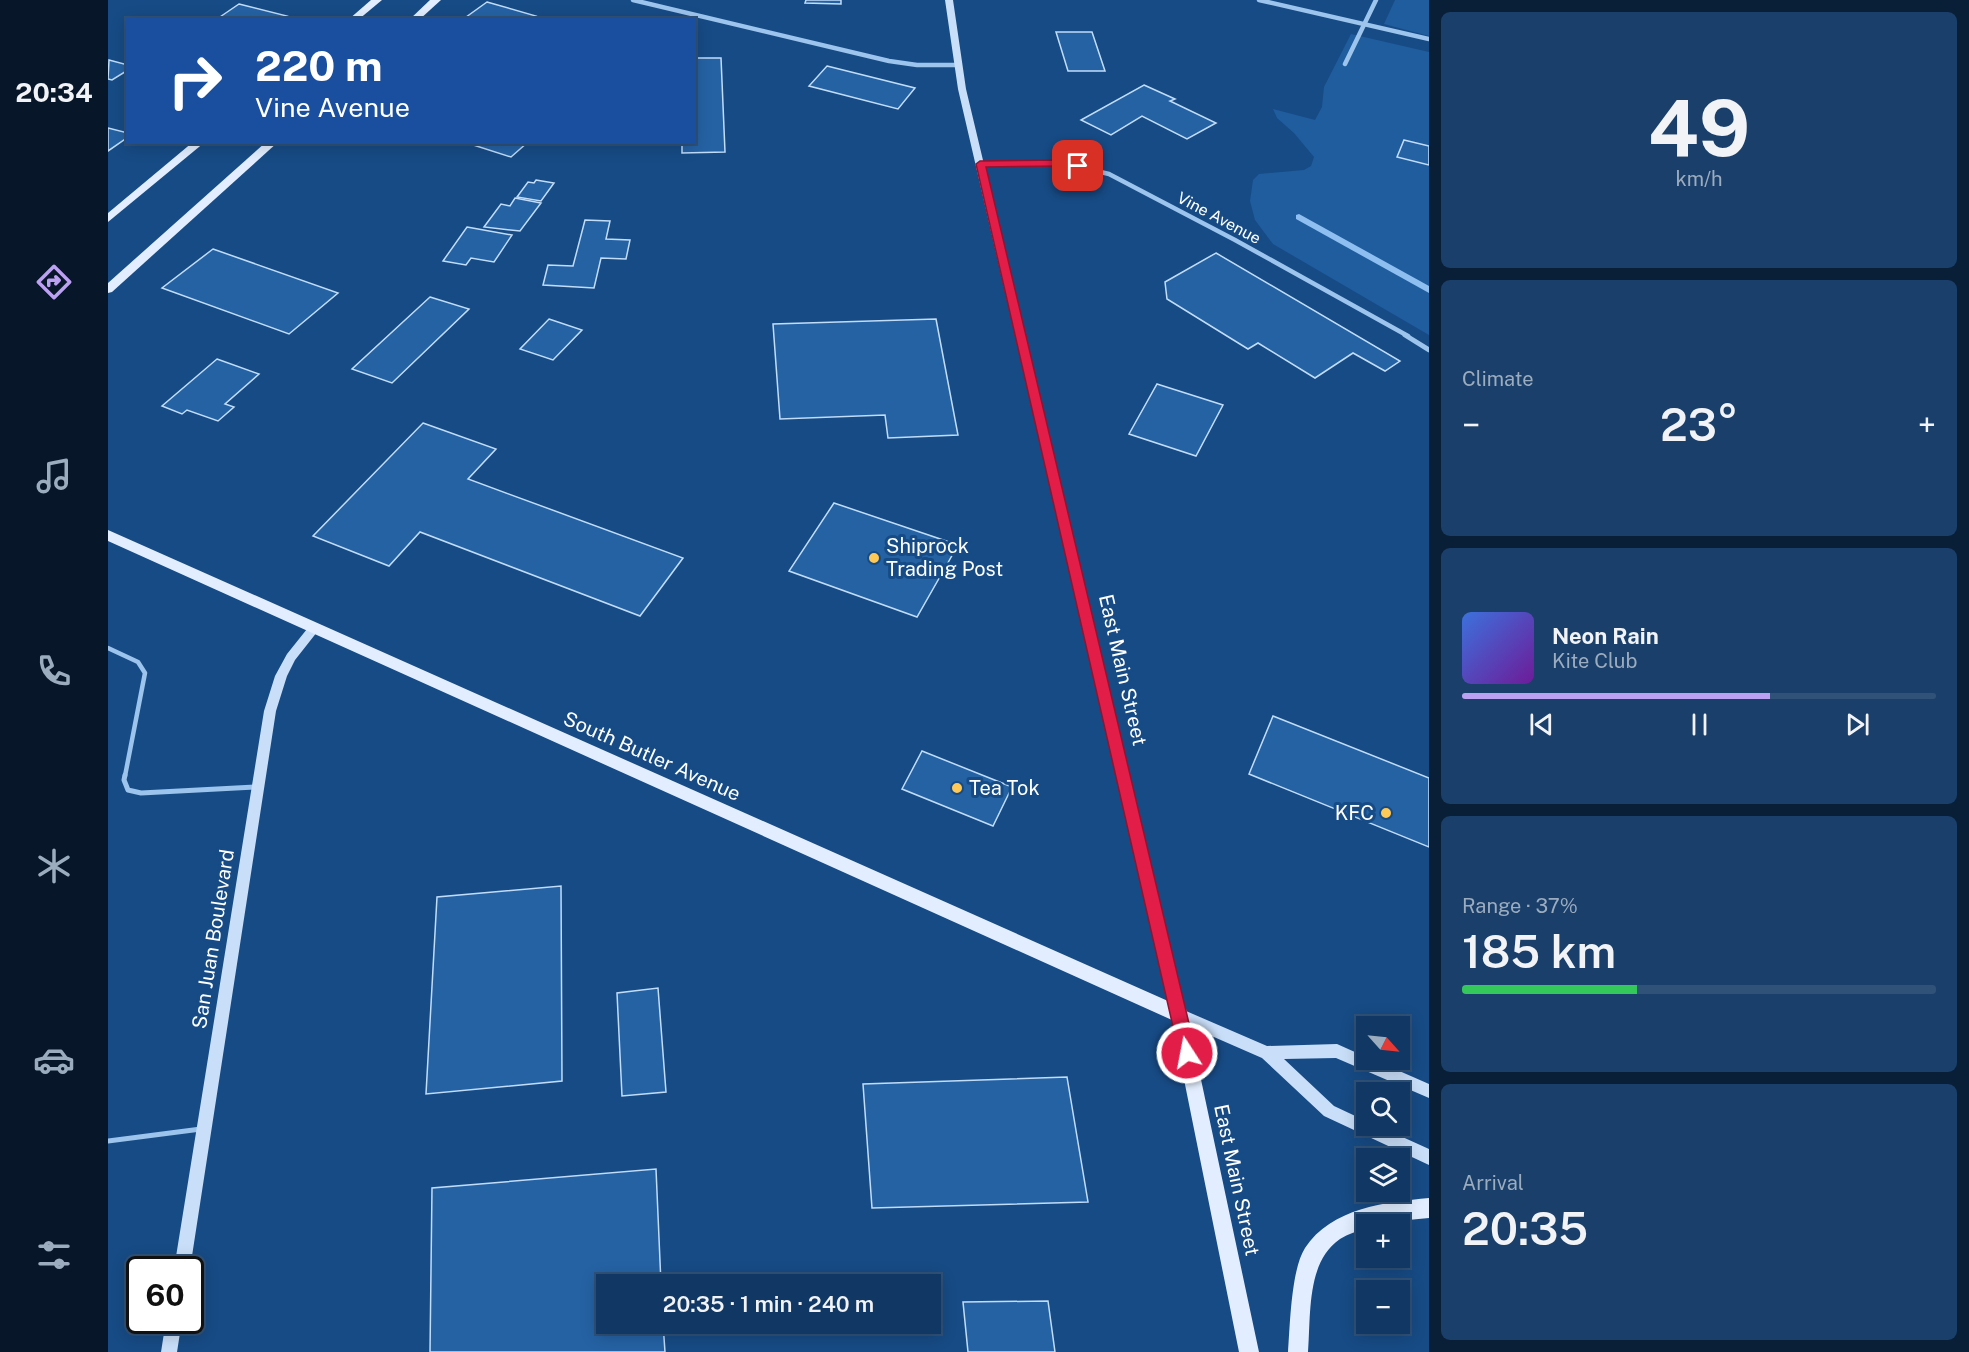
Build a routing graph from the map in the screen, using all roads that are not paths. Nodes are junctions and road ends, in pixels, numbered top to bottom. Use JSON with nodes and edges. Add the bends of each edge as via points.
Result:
{"nodes":[{"id":1,"x":378,"y":0,"type":"edge"},
{"id":2,"x":436,"y":0,"type":"edge"},
{"id":3,"x":633,"y":0,"type":"edge"},
{"id":4,"x":949,"y":0,"type":"edge"},
{"id":5,"x":1259,"y":0,"type":"edge"},
{"id":6,"x":1376,"y":0,"type":"edge"},
{"id":7,"x":355,"y":18,"type":"edge"},
{"id":8,"x":415,"y":18,"type":"edge"},
{"id":9,"x":1364,"y":24,"type":"junction"},
{"id":10,"x":1429,"y":39,"type":"edge"},
{"id":11,"x":1344,"y":64,"type":"dead end"},
{"id":12,"x":958,"y":65,"type":"junction"},
{"id":13,"x":198,"y":144,"type":"edge"},
{"id":14,"x":271,"y":144,"type":"edge"},
{"id":15,"x":980,"y":164,"type":"junction"},
{"id":16,"x":108,"y":219,"type":"edge"},
{"id":17,"x":108,"y":289,"type":"edge"},
{"id":18,"x":1429,"y":350,"type":"edge"},
{"id":19,"x":108,"y":535,"type":"edge"},
{"id":20,"x":315,"y":627,"type":"junction"},
{"id":21,"x":108,"y":648,"type":"edge"},
{"id":22,"x":258,"y":787,"type":"junction"},
{"id":23,"x":1180,"y":1015,"type":"junction"},
{"id":24,"x":1266,"y":1053,"type":"junction"},
{"id":25,"x":1429,"y":1091,"type":"edge"},
{"id":26,"x":204,"y":1128,"type":"junction"},
{"id":27,"x":108,"y":1141,"type":"edge"},
{"id":28,"x":1429,"y":1157,"type":"edge"},
{"id":29,"x":1429,"y":1208,"type":"edge"},
{"id":30,"x":184,"y":1256,"type":"edge"},
{"id":31,"x":172,"y":1334,"type":"edge"},
{"id":32,"x":169,"y":1352,"type":"edge"},
{"id":33,"x":1249,"y":1352,"type":"edge"},
{"id":34,"x":1299,"y":1352,"type":"edge"}],
"edges":[{"from":1,"to":7,"type":"main road"},
{"from":2,"to":8,"type":"main road"},
{"from":3,"to":12,"type":"street","via":[[889,61]]},
{"from":4,"to":12,"type":"main road","name":"East Main Street"},
{"from":5,"to":9,"type":"street"},
{"from":6,"to":9,"type":"street"},
{"from":9,"to":10,"type":"street"},
{"from":9,"to":11,"type":"street"},
{"from":12,"to":15,"type":"main road","name":"East Main Street"},
{"from":13,"to":16,"type":"main road"},
{"from":14,"to":17,"type":"main road"},
{"from":15,"to":18,"type":"street","name":"Vine Avenue","via":[[1063,163],[1108,174],[1245,245]]},
{"from":15,"to":23,"type":"main road","name":"East Main Street"},
{"from":19,"to":20,"type":"main road","name":"South Butler Avenue"},
{"from":20,"to":22,"type":"main road","name":"San Juan Boulevard","via":[[281,676],[270,711]]},
{"from":20,"to":23,"type":"main road","name":"South Butler Avenue"},
{"from":21,"to":22,"type":"lane","via":[[138,662],[145,673],[124,780],[128,790],[141,793]]},
{"from":22,"to":26,"type":"main road","name":"San Juan Boulevard"},
{"from":23,"to":24,"type":"main road"},
{"from":23,"to":33,"type":"main road","name":"East Main Street"},
{"from":24,"to":25,"type":"main road","via":[[1337,1051]]},
{"from":24,"to":28,"type":"main road","via":[[1329,1111]]},
{"from":26,"to":27,"type":"lane"},
{"from":26,"to":30,"type":"main road","name":"San Juan Boulevard"},
{"from":29,"to":34,"type":"main road","via":[[1379,1214],[1333,1232],[1312,1255],[1302,1294]]},
{"from":31,"to":32,"type":"main road"}]}
